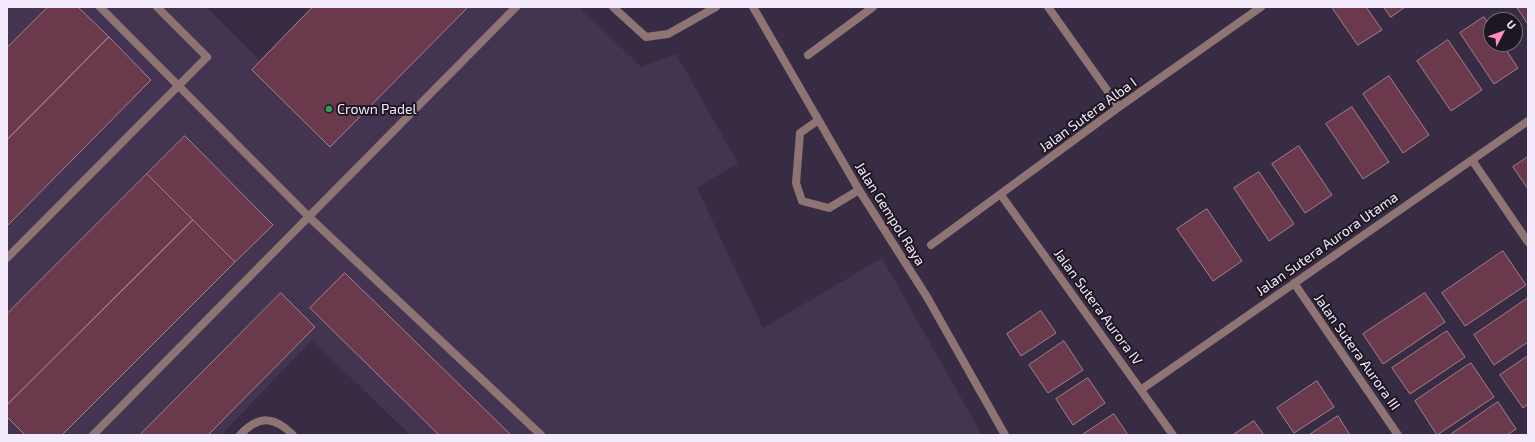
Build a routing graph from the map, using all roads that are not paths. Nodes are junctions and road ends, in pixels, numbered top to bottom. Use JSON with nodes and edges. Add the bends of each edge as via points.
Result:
{"nodes":[{"id":1,"x":100,"y":7,"type":"edge"},
{"id":2,"x":157,"y":7,"type":"edge"},
{"id":3,"x":516,"y":7,"type":"edge"},
{"id":4,"x":613,"y":7,"type":"edge"},
{"id":5,"x":716,"y":7,"type":"edge"},
{"id":6,"x":753,"y":7,"type":"edge"},
{"id":7,"x":874,"y":7,"type":"edge"},
{"id":8,"x":1048,"y":7,"type":"edge"},
{"id":9,"x":1261,"y":7,"type":"edge"},
{"id":10,"x":808,"y":55,"type":"dead end"},
{"id":11,"x":178,"y":85,"type":"junction"},
{"id":12,"x":1119,"y":107,"type":"junction"},
{"id":13,"x":817,"y":121,"type":"junction"},
{"id":14,"x":1528,"y":121,"type":"edge"},
{"id":15,"x":1472,"y":160,"type":"junction"},
{"id":16,"x":859,"y":190,"type":"junction"},
{"id":17,"x":1001,"y":195,"type":"junction"},
{"id":18,"x":309,"y":217,"type":"junction"},
{"id":19,"x":1528,"y":242,"type":"edge"},
{"id":20,"x":931,"y":245,"type":"dead end"},
{"id":21,"x":7,"y":258,"type":"edge"},
{"id":22,"x":1294,"y":283,"type":"junction"},
{"id":23,"x":1142,"y":389,"type":"junction"},
{"id":24,"x":93,"y":435,"type":"edge"},
{"id":25,"x":240,"y":435,"type":"edge"},
{"id":26,"x":293,"y":435,"type":"edge"},
{"id":27,"x":541,"y":435,"type":"edge"},
{"id":28,"x":1005,"y":435,"type":"edge"},
{"id":29,"x":1173,"y":435,"type":"edge"},
{"id":30,"x":1398,"y":435,"type":"edge"}],
"edges":[{"from":1,"to":11,"type":"street"},
{"from":2,"to":11,"type":"street","via":[[207,57]]},
{"from":3,"to":18,"type":"street"},
{"from":4,"to":5,"type":"street","via":[[646,37],[668,34]]},
{"from":6,"to":13,"type":"street","name":"Jalan Gempol Raya"},
{"from":7,"to":10,"type":"street"},
{"from":8,"to":12,"type":"street"},
{"from":9,"to":12,"type":"street","name":"Jalan Sutera Alba I"},
{"from":11,"to":18,"type":"street"},
{"from":11,"to":21,"type":"street"},
{"from":12,"to":17,"type":"street","name":"Jalan Sutera Alba I"},
{"from":13,"to":16,"type":"street","name":"Jalan Gempol Raya"},
{"from":13,"to":16,"type":"street","via":[[800,133],[796,183],[802,201],[829,208]]},
{"from":14,"to":15,"type":"street","name":"Jalan Sutera Aurora Utama"},
{"from":15,"to":19,"type":"street"},
{"from":15,"to":22,"type":"street","name":"Jalan Sutera Aurora Utama"},
{"from":16,"to":28,"type":"street","name":"Jalan Gempol Raya","via":[[927,297]]},
{"from":17,"to":20,"type":"street","name":"Jalan Sutera Alba I"},
{"from":17,"to":23,"type":"street","name":"Jalan Sutera Aurora IV"},
{"from":18,"to":24,"type":"street"},
{"from":18,"to":27,"type":"street"},
{"from":22,"to":23,"type":"street","name":"Jalan Sutera Aurora Utama"},
{"from":22,"to":30,"type":"street","name":"Jalan Sutera Aurora III"},
{"from":23,"to":29,"type":"street","name":"Jalan Sutera Aurora IV"},
{"from":25,"to":26,"type":"street","via":[[258,421],[272,420],[284,426]]}]}
